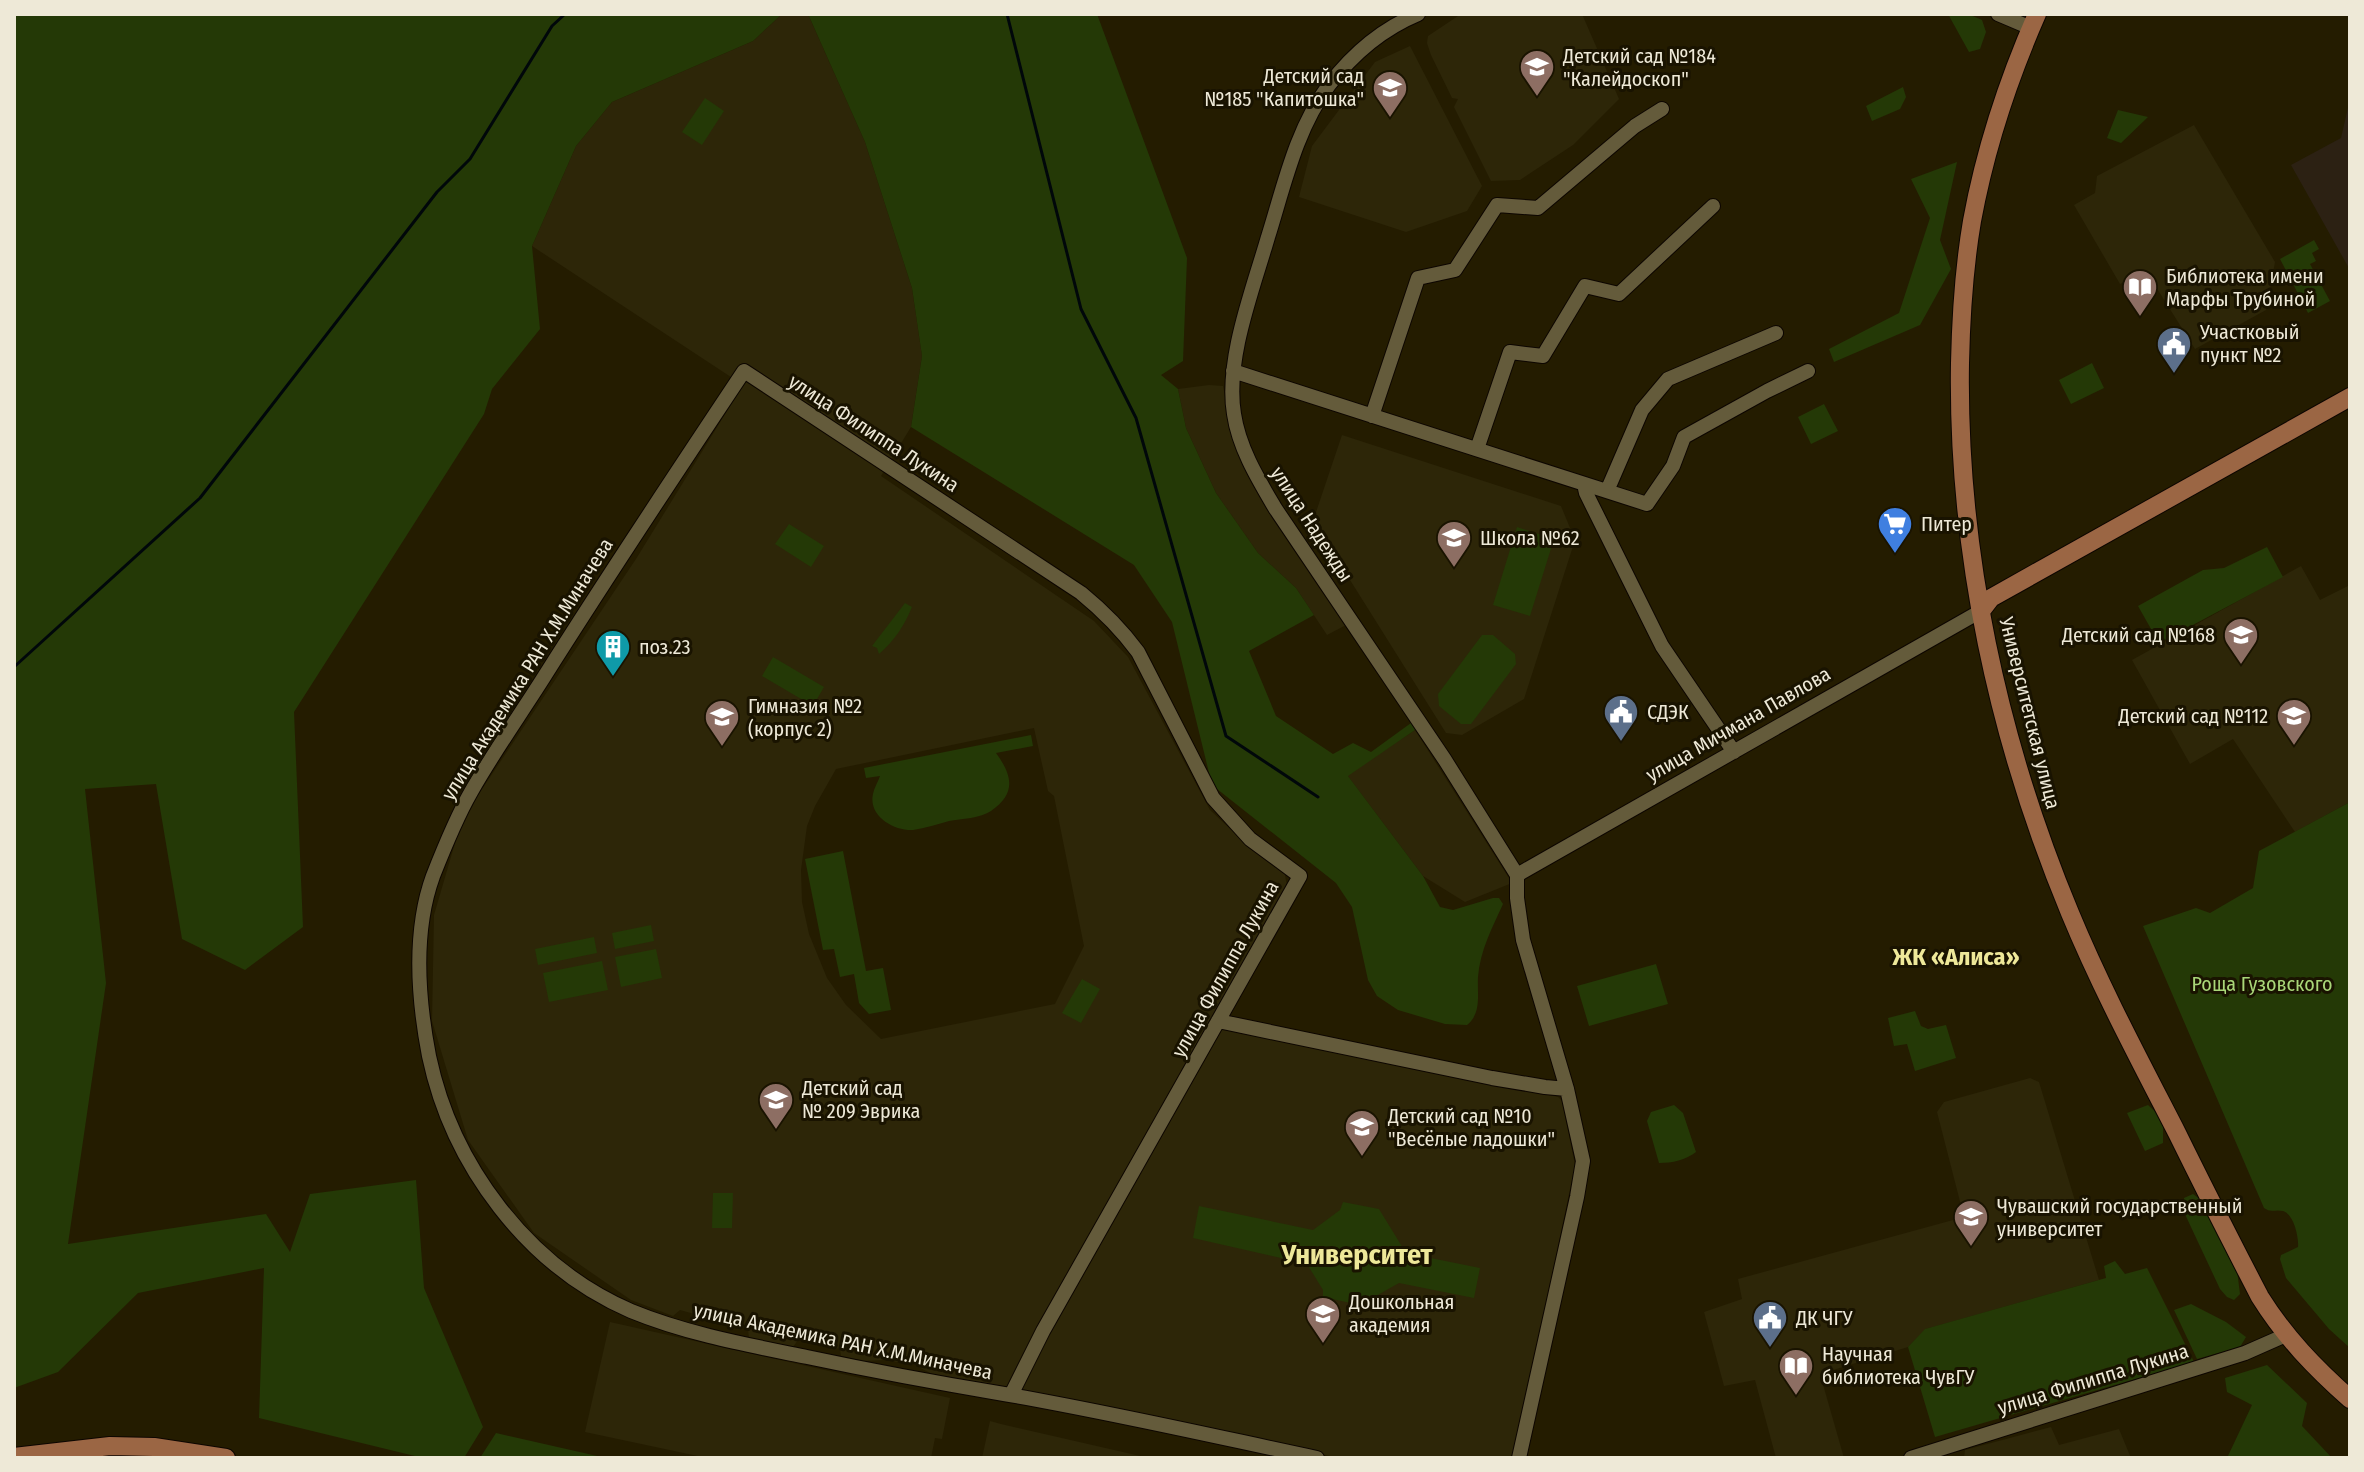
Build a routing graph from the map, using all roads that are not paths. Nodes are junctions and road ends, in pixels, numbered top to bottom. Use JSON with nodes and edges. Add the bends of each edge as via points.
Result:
{"nodes":[{"id":1,"x":1418,"y":14,"type":"edge"},
{"id":2,"x":1998,"y":14,"type":"edge"},
{"id":3,"x":2039,"y":22,"type":"edge"},
{"id":4,"x":1662,"y":109,"type":"dead end"},
{"id":5,"x":1713,"y":206,"type":"dead end"},
{"id":6,"x":1776,"y":333,"type":"dead end"},
{"id":7,"x":744,"y":371,"type":"joint"},
{"id":8,"x":1233,"y":371,"type":"junction"},
{"id":9,"x":1808,"y":371,"type":"dead end"},
{"id":10,"x":2350,"y":397,"type":"edge"},
{"id":11,"x":2350,"y":409,"type":"edge"},
{"id":12,"x":1372,"y":416,"type":"junction"},
{"id":13,"x":2285,"y":440,"type":"junction"},
{"id":14,"x":1477,"y":449,"type":"junction"},
{"id":15,"x":1584,"y":484,"type":"junction"},
{"id":16,"x":1607,"y":491,"type":"junction"},
{"id":17,"x":1988,"y":606,"type":"junction"},
{"id":18,"x":1734,"y":752,"type":"junction"},
{"id":19,"x":1517,"y":875,"type":"junction"},
{"id":20,"x":1218,"y":1021,"type":"junction"},
{"id":21,"x":1567,"y":1089,"type":"junction"},
{"id":22,"x":2290,"y":1332,"type":"junction"},
{"id":23,"x":2350,"y":1383,"type":"edge"},
{"id":24,"x":1011,"y":1395,"type":"junction"},
{"id":25,"x":2350,"y":1399,"type":"edge"},
{"id":26,"x":14,"y":1457,"type":"edge"},
{"id":27,"x":226,"y":1458,"type":"edge"},
{"id":28,"x":1317,"y":1458,"type":"edge"},
{"id":29,"x":1519,"y":1458,"type":"edge"},
{"id":30,"x":1911,"y":1458,"type":"edge"}],
"edges":[{"from":1,"to":8,"type":"street","name":"улица Надежды","via":[[1349,61],[1310,116],[1248,305]]},
{"from":2,"to":3,"type":"street"},
{"from":3,"to":17,"type":"main road","name":"Университетская улица","via":[[1994,128],[1972,223],[1961,438],[1972,556]]},
{"from":4,"to":12,"type":"street","via":[[1538,208],[1497,205],[1455,270],[1418,278]]},
{"from":5,"to":14,"type":"street","via":[[1619,294],[1585,286],[1543,356],[1510,352]]},
{"from":6,"to":16,"type":"street","via":[[1668,379],[1642,410]]},
{"from":7,"to":20,"type":"street","name":"улица Филиппа Лукина","via":[[1081,593],[1123,631],[1213,798],[1250,839],[1300,876]]},
{"from":7,"to":24,"type":"street","name":"улица Академика РАН Х.М.Миначева","via":[[478,780],[449,839],[428,891],[420,947],[421,1001],[433,1075],[472,1168],[506,1218],[528,1242],[629,1310],[703,1335]]},
{"from":8,"to":12,"type":"street"},
{"from":8,"to":19,"type":"street","name":"улица Надежды","via":[[1234,415],[1253,470]]},
{"from":9,"to":16,"type":"street","via":[[1684,437],[1673,466],[1647,504]]},
{"from":10,"to":13,"type":"main road","name":"улица Мичмана Павлова"},
{"from":11,"to":13,"type":"main road","name":"улица Мичмана Павлова"},
{"from":12,"to":14,"type":"street"},
{"from":13,"to":17,"type":"main road","name":"улица Мичмана Павлова"},
{"from":14,"to":15,"type":"street"},
{"from":15,"to":16,"type":"street"},
{"from":15,"to":18,"type":"street","via":[[1662,646]]},
{"from":17,"to":18,"type":"street","name":"улица Мичмана Павлова"},
{"from":17,"to":22,"type":"main road","name":"Университетская улица","via":[[2010,740],[2091,948],[2264,1294]]},
{"from":18,"to":19,"type":"street","name":"улица Мичмана Павлова"},
{"from":19,"to":21,"type":"street","via":[[1523,940]]},
{"from":20,"to":21,"type":"street"},
{"from":20,"to":24,"type":"street","name":"улица Филиппа Лукина"},
{"from":21,"to":29,"type":"street","via":[[1582,1172]]},
{"from":22,"to":23,"type":"main road","name":"Университетская улица"},
{"from":22,"to":25,"type":"main road","name":"Университетская улица"},
{"from":22,"to":30,"type":"street","name":"улица Филиппа Лукина","via":[[2245,1353]]},
{"from":24,"to":28,"type":"street"},
{"from":26,"to":27,"type":"main road","via":[[110,1446]]}]}
